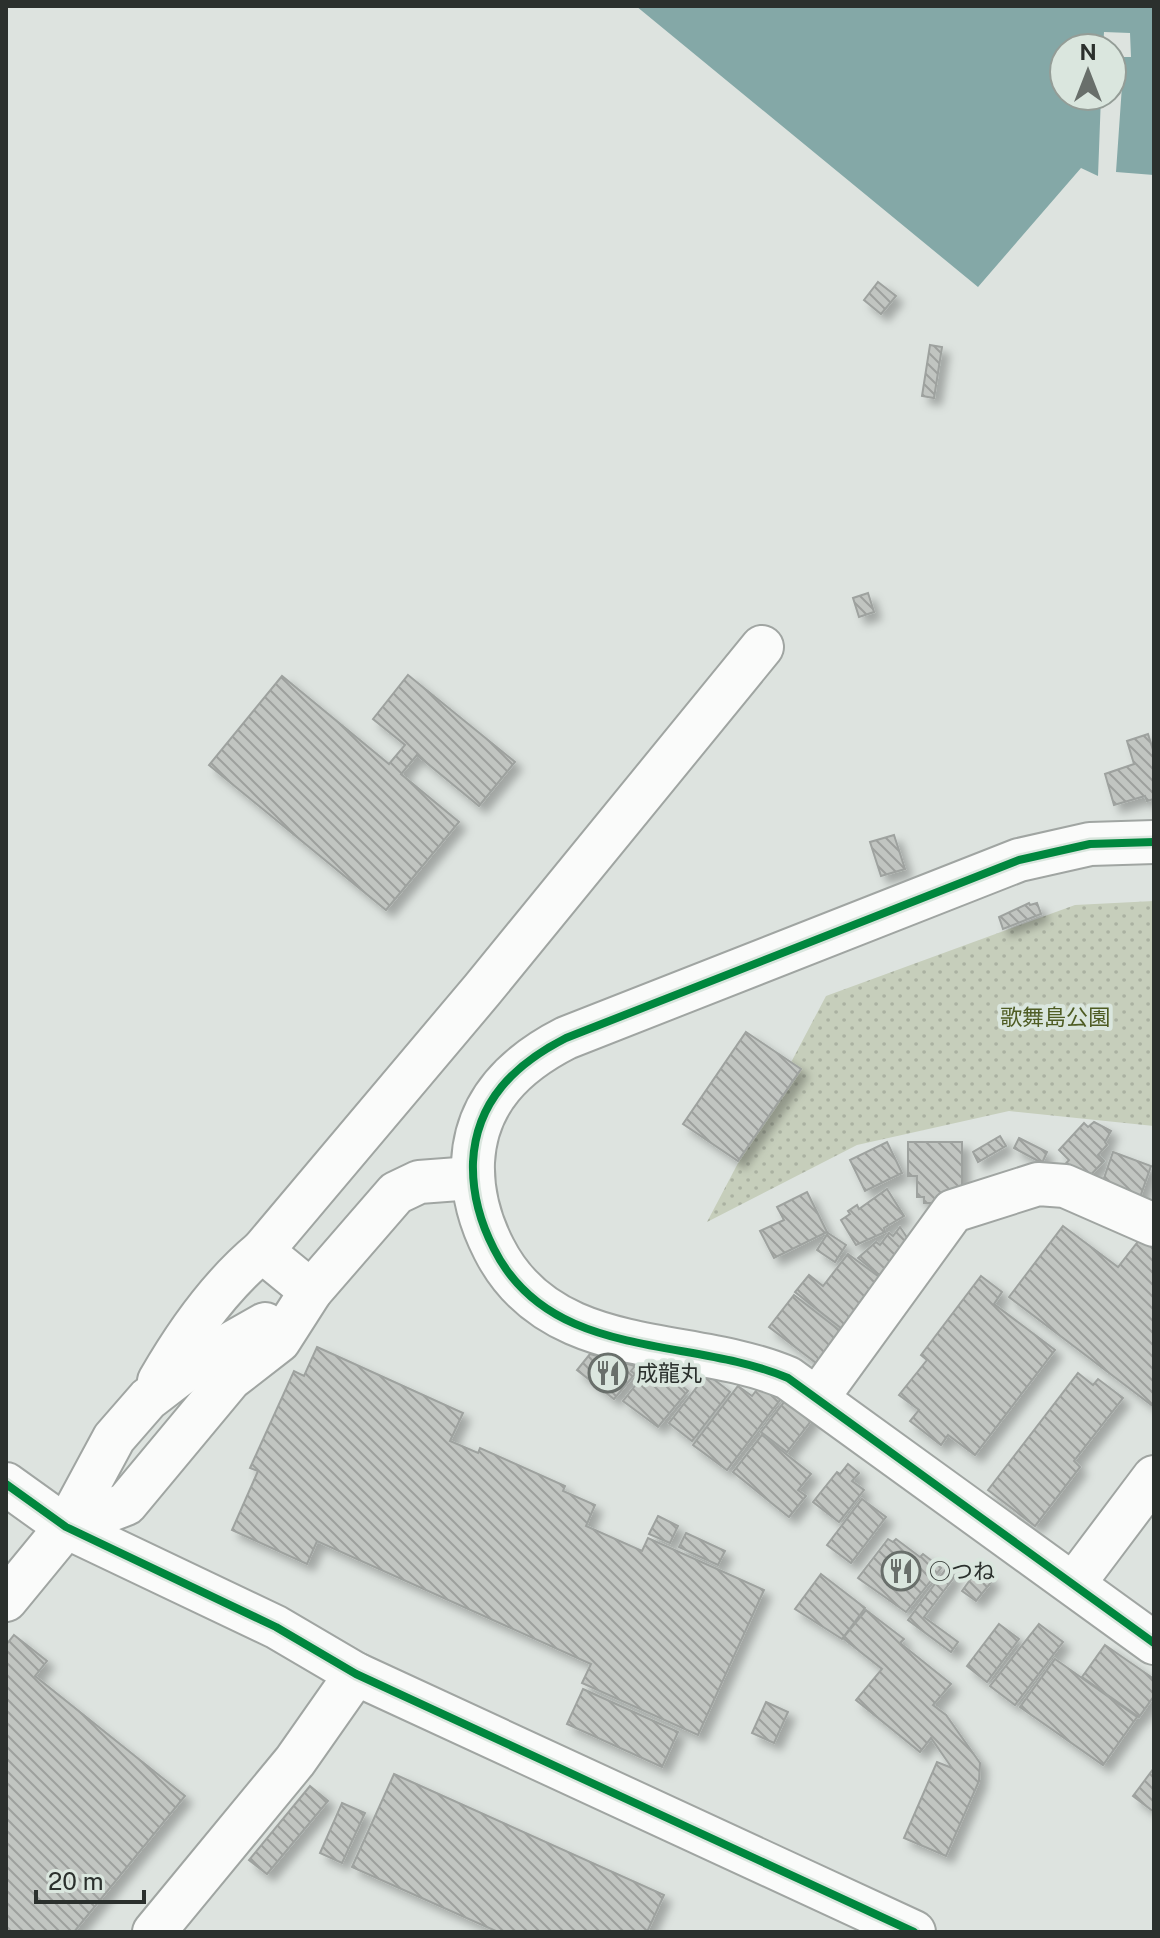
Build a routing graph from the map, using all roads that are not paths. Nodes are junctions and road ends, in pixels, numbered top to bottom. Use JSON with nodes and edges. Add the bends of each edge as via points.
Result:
{"nodes":[{"id":1,"x":762,"y":647,"type":"dead end"},
{"id":2,"x":1154,"y":842,"type":"edge"},
{"id":3,"x":472,"y":1178,"type":"junction"},
{"id":4,"x":1154,"y":1225,"type":"edge"},
{"id":5,"x":262,"y":1251,"type":"junction"},
{"id":6,"x":311,"y":1291,"type":"junction"},
{"id":7,"x":818,"y":1397,"type":"junction"},
{"id":8,"x":148,"y":1399,"type":"junction"},
{"id":9,"x":1154,"y":1477,"type":"edge"},
{"id":10,"x":6,"y":1484,"type":"edge"},
{"id":11,"x":66,"y":1527,"type":"junction"},
{"id":12,"x":1075,"y":1582,"type":"junction"},
{"id":13,"x":6,"y":1600,"type":"edge"},
{"id":14,"x":1154,"y":1643,"type":"edge"},
{"id":15,"x":356,"y":1674,"type":"junction"},
{"id":16,"x":154,"y":1932,"type":"edge"},
{"id":17,"x":914,"y":1932,"type":"edge"}],
"edges":[{"from":1,"to":5,"type":"street"},
{"from":2,"to":3,"type":"street","via":[[1090,844],[1019,860],[566,1038],[519,1066],[493,1096],[476,1136]]},
{"from":3,"to":6,"type":"street","via":[[419,1182],[396,1193]]},
{"from":3,"to":7,"type":"street","via":[[482,1222],[498,1257],[521,1288],[544,1307],[608,1338],[766,1369]]},
{"from":4,"to":7,"type":"street","via":[[1065,1186],[1038,1184],[953,1211]]},
{"from":5,"to":6,"type":"street"},
{"from":5,"to":8,"type":"street","via":[[189,1334]]},
{"from":6,"to":8,"type":"street"},
{"from":6,"to":11,"type":"street","via":[[279,1341],[230,1379],[126,1504]]},
{"from":7,"to":12,"type":"street","via":[[1011,1541]]},
{"from":8,"to":11,"type":"street","via":[[114,1438]]},
{"from":9,"to":12,"type":"street"},
{"from":10,"to":11,"type":"street"},
{"from":11,"to":13,"type":"street"},
{"from":11,"to":15,"type":"street","via":[[276,1627]]},
{"from":12,"to":14,"type":"street"},
{"from":15,"to":16,"type":"street","via":[[295,1761]]},
{"from":15,"to":17,"type":"street"}]}
